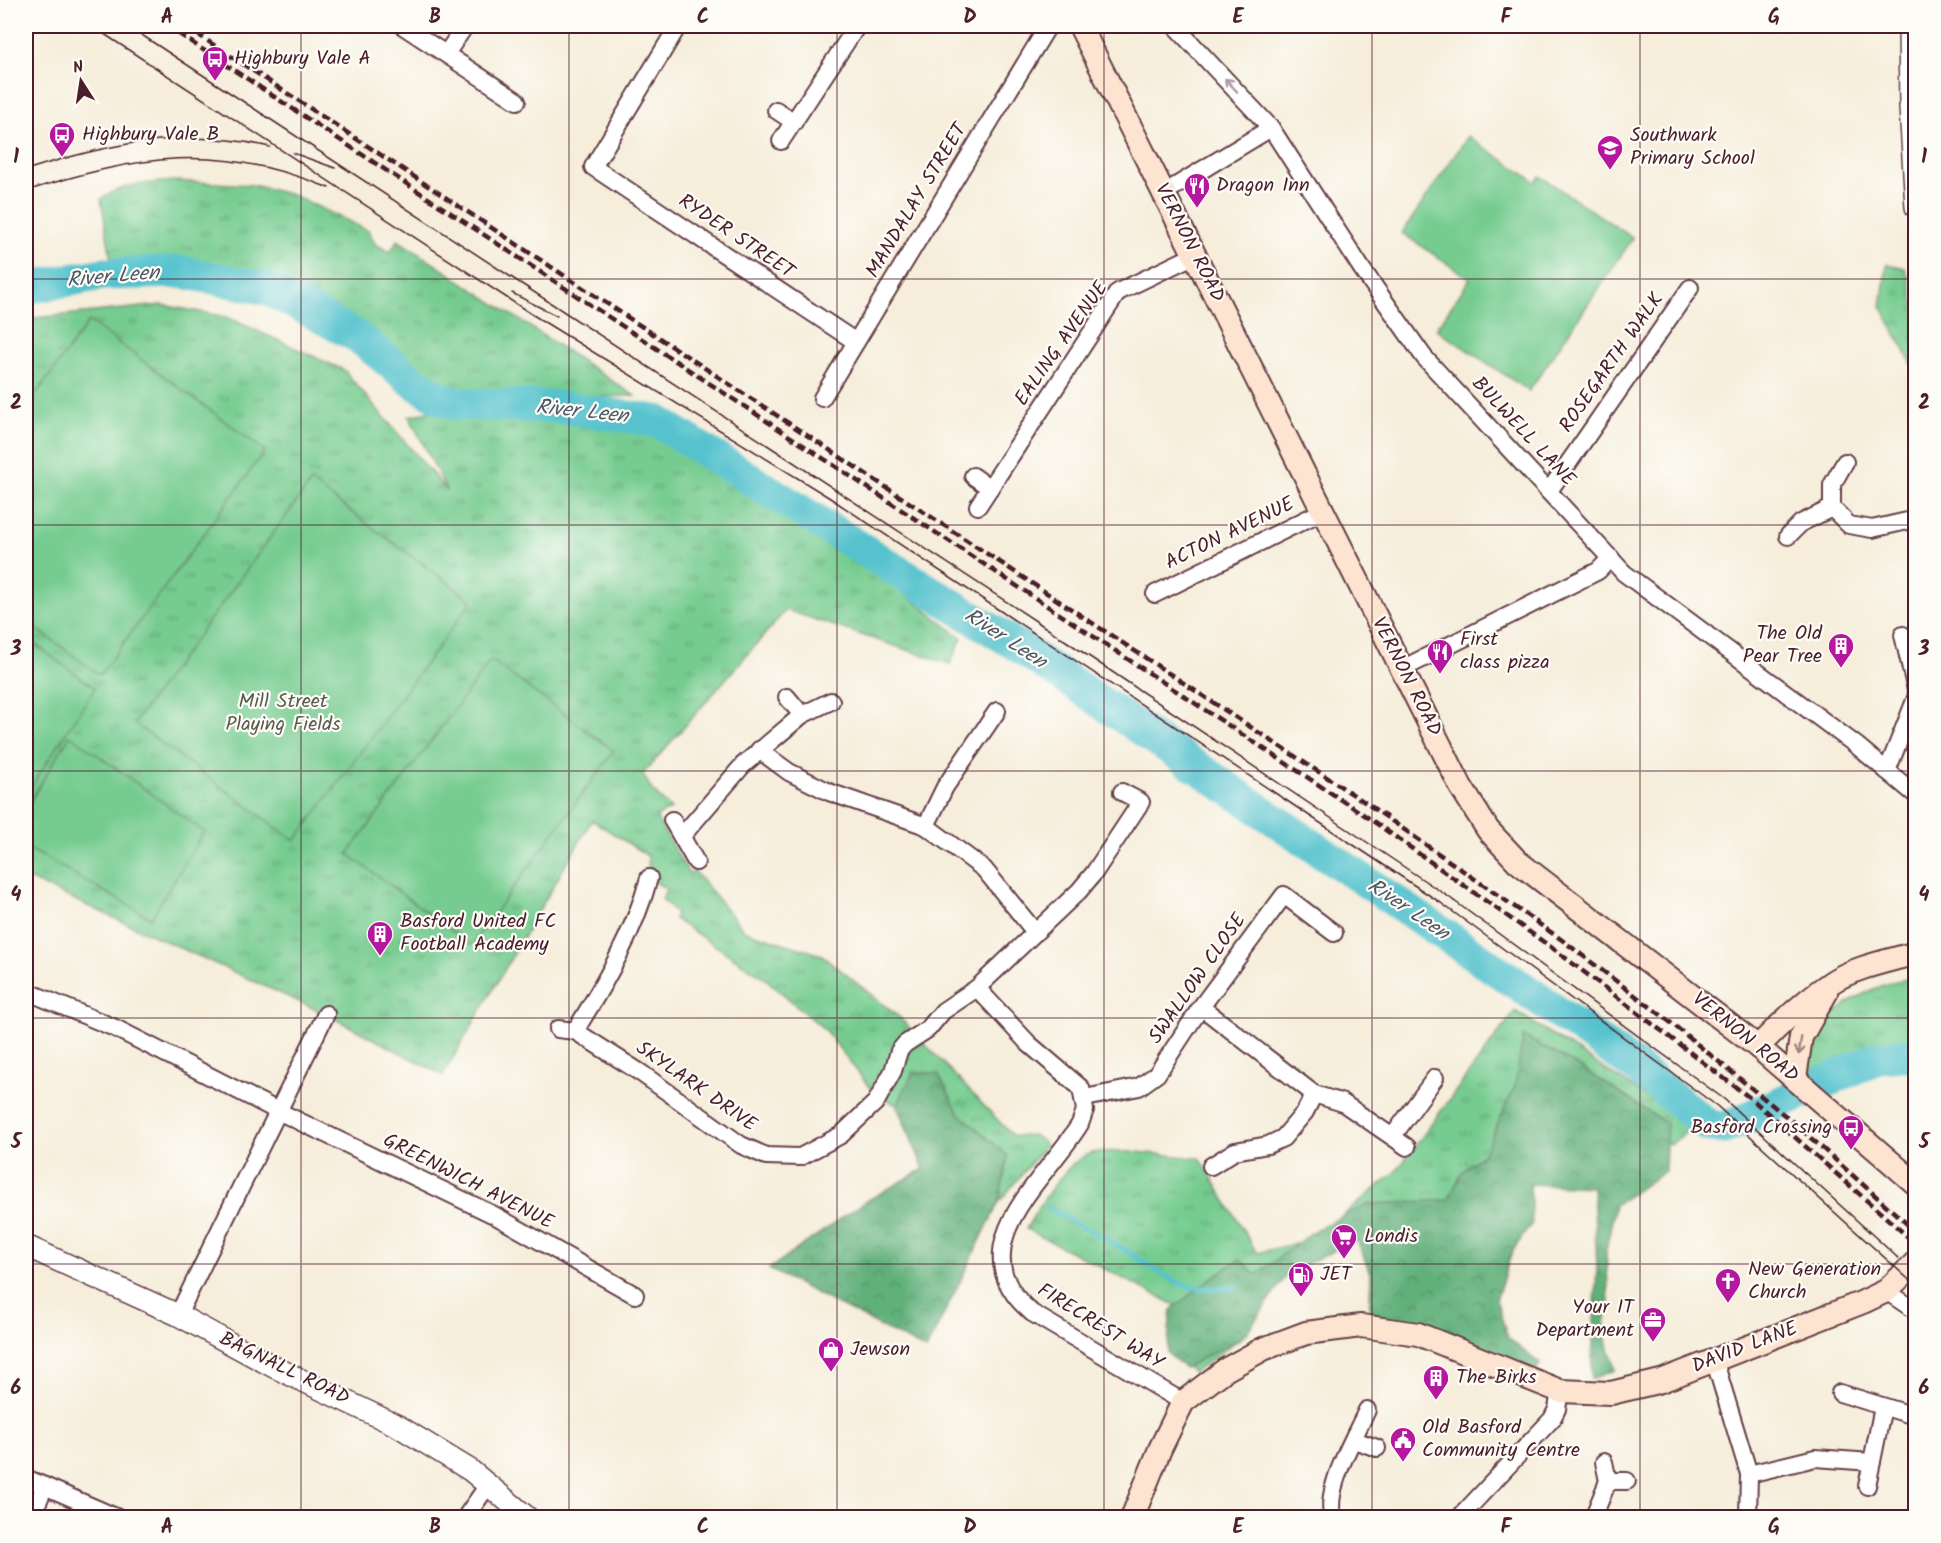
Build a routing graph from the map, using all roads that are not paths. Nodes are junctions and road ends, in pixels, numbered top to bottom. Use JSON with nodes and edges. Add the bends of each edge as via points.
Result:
{"nodes":[{"id":1,"x":403,"y":26,"type":"edge"},
{"id":2,"x":465,"y":26,"type":"edge"},
{"id":3,"x":678,"y":26,"type":"edge"},
{"id":4,"x":857,"y":26,"type":"edge"},
{"id":5,"x":1048,"y":26,"type":"edge"},
{"id":6,"x":1080,"y":26,"type":"edge"},
{"id":7,"x":1175,"y":26,"type":"edge"},
{"id":8,"x":1909,"y":26,"type":"edge"},
{"id":9,"x":446,"y":54,"type":"junction"},
{"id":10,"x":517,"y":101,"type":"dead end"},
{"id":11,"x":776,"y":110,"type":"dead end"},
{"id":12,"x":794,"y":122,"type":"junction"},
{"id":13,"x":1271,"y":128,"type":"junction"},
{"id":14,"x":781,"y":141,"type":"dead end"},
{"id":15,"x":1164,"y":192,"type":"junction"},
{"id":16,"x":1916,"y":207,"type":"edge"},
{"id":17,"x":1195,"y":255,"type":"junction"},
{"id":18,"x":1690,"y":288,"type":"dead end"},
{"id":19,"x":856,"y":342,"type":"junction"},
{"id":20,"x":822,"y":398,"type":"dead end"},
{"id":21,"x":1845,"y":462,"type":"dead end"},
{"id":22,"x":973,"y":476,"type":"dead end"},
{"id":23,"x":990,"y":488,"type":"junction"},
{"id":24,"x":1549,"y":491,"type":"junction"},
{"id":25,"x":978,"y":506,"type":"dead end"},
{"id":26,"x":1832,"y":508,"type":"junction"},
{"id":27,"x":1323,"y":511,"type":"junction"},
{"id":28,"x":1916,"y":519,"type":"edge"},
{"id":29,"x":1788,"y":536,"type":"dead end"},
{"id":30,"x":1611,"y":558,"type":"junction"},
{"id":31,"x":1155,"y":594,"type":"dead end"},
{"id":32,"x":1903,"y":635,"type":"dead end"},
{"id":33,"x":1402,"y":669,"type":"junction"},
{"id":34,"x":1916,"y":690,"type":"edge"},
{"id":35,"x":787,"y":697,"type":"dead end"},
{"id":36,"x":1916,"y":698,"type":"edge"},
{"id":37,"x":831,"y":701,"type":"dead end"},
{"id":38,"x":997,"y":711,"type":"dead end"},
{"id":39,"x":802,"y":715,"type":"junction"},
{"id":40,"x":759,"y":750,"type":"junction"},
{"id":41,"x":1887,"y":771,"type":"junction"},
{"id":42,"x":1122,"y":792,"type":"dead end"},
{"id":43,"x":1916,"y":795,"type":"edge"},
{"id":44,"x":672,"y":820,"type":"dead end"},
{"id":45,"x":926,"y":826,"type":"junction"},
{"id":46,"x":681,"y":836,"type":"junction"},
{"id":47,"x":696,"y":862,"type":"dead end"},
{"id":48,"x":649,"y":878,"type":"dead end"},
{"id":49,"x":1035,"y":932,"type":"junction"},
{"id":50,"x":1334,"y":933,"type":"dead end"},
{"id":51,"x":1916,"y":953,"type":"edge"},
{"id":52,"x":1833,"y":981,"type":"junction"},
{"id":53,"x":977,"y":988,"type":"junction"},
{"id":54,"x":26,"y":991,"type":"edge"},
{"id":55,"x":1202,"y":1007,"type":"junction"},
{"id":56,"x":326,"y":1014,"type":"dead end"},
{"id":57,"x":1758,"y":1047,"type":"junction"},
{"id":58,"x":1435,"y":1077,"type":"dead end"},
{"id":59,"x":1795,"y":1078,"type":"junction"},
{"id":60,"x":1314,"y":1094,"type":"junction"},
{"id":61,"x":1085,"y":1098,"type":"junction"},
{"id":62,"x":280,"y":1112,"type":"junction"},
{"id":63,"x":1393,"y":1136,"type":"junction"},
{"id":64,"x":1407,"y":1147,"type":"dead end"},
{"id":65,"x":1211,"y":1166,"type":"dead end"},
{"id":66,"x":1916,"y":1184,"type":"edge"},
{"id":67,"x":26,"y":1246,"type":"edge"},
{"id":68,"x":1916,"y":1262,"type":"edge"},
{"id":69,"x":1886,"y":1291,"type":"junction"},
{"id":70,"x":635,"y":1295,"type":"dead end"},
{"id":71,"x":1916,"y":1311,"type":"edge"},
{"id":72,"x":178,"y":1315,"type":"junction"},
{"id":73,"x":1714,"y":1359,"type":"junction"},
{"id":74,"x":1560,"y":1391,"type":"junction"},
{"id":75,"x":1840,"y":1393,"type":"dead end"},
{"id":76,"x":1183,"y":1402,"type":"junction"},
{"id":77,"x":1883,"y":1407,"type":"junction"},
{"id":78,"x":1367,"y":1410,"type":"dead end"},
{"id":79,"x":1908,"y":1414,"type":"dead end"},
{"id":80,"x":1354,"y":1440,"type":"junction"},
{"id":81,"x":1377,"y":1448,"type":"dead end"},
{"id":82,"x":1604,"y":1462,"type":"dead end"},
{"id":83,"x":1872,"y":1462,"type":"junction"},
{"id":84,"x":1749,"y":1474,"type":"junction"},
{"id":85,"x":26,"y":1478,"type":"edge"},
{"id":86,"x":1608,"y":1481,"type":"junction"},
{"id":87,"x":1626,"y":1481,"type":"dead end"},
{"id":88,"x":488,"y":1485,"type":"junction"},
{"id":89,"x":45,"y":1486,"type":"junction"},
{"id":90,"x":1867,"y":1486,"type":"dead end"},
{"id":91,"x":31,"y":1518,"type":"edge"},
{"id":92,"x":118,"y":1518,"type":"edge"},
{"id":93,"x":465,"y":1518,"type":"edge"},
{"id":94,"x":528,"y":1518,"type":"edge"},
{"id":95,"x":1132,"y":1518,"type":"edge"},
{"id":96,"x":1334,"y":1518,"type":"edge"},
{"id":97,"x":1459,"y":1518,"type":"edge"},
{"id":98,"x":1593,"y":1518,"type":"edge"},
{"id":99,"x":1748,"y":1518,"type":"edge"}],
"edges":[{"from":1,"to":9,"type":"street"},
{"from":2,"to":9,"type":"street"},
{"from":3,"to":19,"type":"street","name":"RYDER STREET","via":[[593,167]]},
{"from":4,"to":12,"type":"street"},
{"from":5,"to":19,"type":"street","name":"MANDALAY STREET"},
{"from":6,"to":15,"type":"main road","name":"VERNON ROAD"},
{"from":13,"to":7,"type":"street","name":"BULWELL LANE","one_way":true},
{"from":8,"to":16,"type":"street"},
{"from":9,"to":10,"type":"street"},
{"from":11,"to":12,"type":"street"},
{"from":12,"to":14,"type":"street"},
{"from":13,"to":15,"type":"street"},
{"from":13,"to":24,"type":"street","name":"BULWELL LANE","via":[[1424,357]]},
{"from":15,"to":17,"type":"main road","name":"VERNON ROAD"},
{"from":17,"to":23,"type":"street","name":"EALING AVENUE","via":[[1118,292]]},
{"from":17,"to":27,"type":"main road","name":"VERNON ROAD"},
{"from":18,"to":24,"type":"street","name":"ROSEGARTH WALK"},
{"from":19,"to":20,"type":"street","name":"MANDALAY STREET"},
{"from":21,"to":26,"type":"street","via":[[1832,485]]},
{"from":22,"to":23,"type":"street"},
{"from":23,"to":25,"type":"street","name":"EALING AVENUE"},
{"from":24,"to":30,"type":"street","name":"BULWELL LANE"},
{"from":26,"to":28,"type":"street","via":[[1849,525],[1872,529]]},
{"from":26,"to":29,"type":"street","via":[[1801,523]]},
{"from":27,"to":31,"type":"street","name":"ACTON AVENUE"},
{"from":27,"to":33,"type":"main road","name":"VERNON ROAD"},
{"from":30,"to":33,"type":"street","via":[[1598,571]]},
{"from":30,"to":41,"type":"street","name":"BULWELL LANE","via":[[1624,573]]},
{"from":32,"to":34,"type":"street"},
{"from":33,"to":57,"type":"main road","name":"VERNON ROAD","via":[[1461,787],[1488,830],[1518,862]]},
{"from":35,"to":39,"type":"street"},
{"from":36,"to":41,"type":"street"},
{"from":37,"to":39,"type":"street"},
{"from":38,"to":45,"type":"street","via":[[945,787]]},
{"from":39,"to":40,"type":"street"},
{"from":40,"to":45,"type":"street","via":[[789,772],[829,792]]},
{"from":40,"to":46,"type":"street"},
{"from":41,"to":43,"type":"street","name":"BULWELL LANE"},
{"from":42,"to":49,"type":"street","name":"SKYLARK DRIVE","via":[[1141,802],[1129,822],[1079,891]]},
{"from":44,"to":46,"type":"street"},
{"from":45,"to":49,"type":"street","via":[[984,869]]},
{"from":46,"to":47,"type":"street"},
{"from":48,"to":53,"type":"street","name":"SKYLARK DRIVE","via":[[641,907],[602,987],[567,1030],[641,1073],[741,1146],[766,1156],[800,1157],[841,1135],[876,1102],[901,1048],[928,1029],[943,1011]]},
{"from":49,"to":53,"type":"street","name":"SKYLARK DRIVE"},
{"from":50,"to":55,"type":"street","name":"SWALLOW CLOSE","via":[[1284,895]]},
{"from":51,"to":52,"type":"main road"},
{"from":52,"to":57,"type":"main road"},
{"from":52,"to":59,"type":"main road","one_way":true,"via":[[1801,1036]]},
{"from":53,"to":61,"type":"street","via":[[1029,1044],[1074,1080]]},
{"from":54,"to":62,"type":"street","name":"GREENWICH AVENUE","via":[[115,1028]]},
{"from":55,"to":60,"type":"street"},
{"from":55,"to":61,"type":"street","name":"SWALLOW CLOSE","via":[[1157,1074],[1139,1087]]},
{"from":56,"to":62,"type":"street"},
{"from":57,"to":59,"type":"main road","name":"VERNON ROAD"},
{"from":58,"to":63,"type":"street"},
{"from":59,"to":66,"type":"main road","name":"VERNON ROAD"},
{"from":60,"to":63,"type":"street","via":[[1343,1103]]},
{"from":60,"to":65,"type":"street","via":[[1305,1112],[1283,1138],[1235,1151]]},
{"from":61,"to":76,"type":"street","name":"FIRECREST WAY","via":[[1080,1124],[1020,1202],[1007,1226],[1002,1252],[1007,1280],[1013,1294],[1032,1313]]},
{"from":62,"to":70,"type":"street","name":"GREENWICH AVENUE","via":[[494,1215]]},
{"from":62,"to":72,"type":"street"},
{"from":63,"to":64,"type":"street"},
{"from":67,"to":72,"type":"street","name":"BAGNALL ROAD"},
{"from":68,"to":69,"type":"main road","name":"DAVID LANE"},
{"from":69,"to":71,"type":"street"},
{"from":69,"to":73,"type":"main road","name":"DAVID LANE"},
{"from":72,"to":88,"type":"street","name":"BAGNALL ROAD","via":[[274,1367],[398,1426]]},
{"from":73,"to":74,"type":"main road","name":"DAVID LANE","via":[[1628,1390]]},
{"from":73,"to":84,"type":"street"},
{"from":74,"to":76,"type":"main road","name":"DAVID LANE","via":[[1418,1334],[1361,1326],[1306,1333],[1263,1349],[1202,1384]]},
{"from":74,"to":97,"type":"street","via":[[1552,1419]]},
{"from":75,"to":77,"type":"street"},
{"from":76,"to":95,"type":"main road"},
{"from":77,"to":79,"type":"street"},
{"from":77,"to":83,"type":"street"},
{"from":78,"to":80,"type":"street"},
{"from":80,"to":81,"type":"street"},
{"from":80,"to":96,"type":"street","via":[[1332,1490],[1330,1509]]},
{"from":82,"to":86,"type":"street"},
{"from":83,"to":84,"type":"street","via":[[1815,1458]]},
{"from":83,"to":90,"type":"street"},
{"from":84,"to":99,"type":"street"},
{"from":85,"to":89,"type":"street"},
{"from":86,"to":87,"type":"street"},
{"from":86,"to":98,"type":"street"},
{"from":88,"to":93,"type":"street"},
{"from":88,"to":94,"type":"street","name":"BAGNALL ROAD"},
{"from":89,"to":91,"type":"street"},
{"from":89,"to":92,"type":"street"}]}
